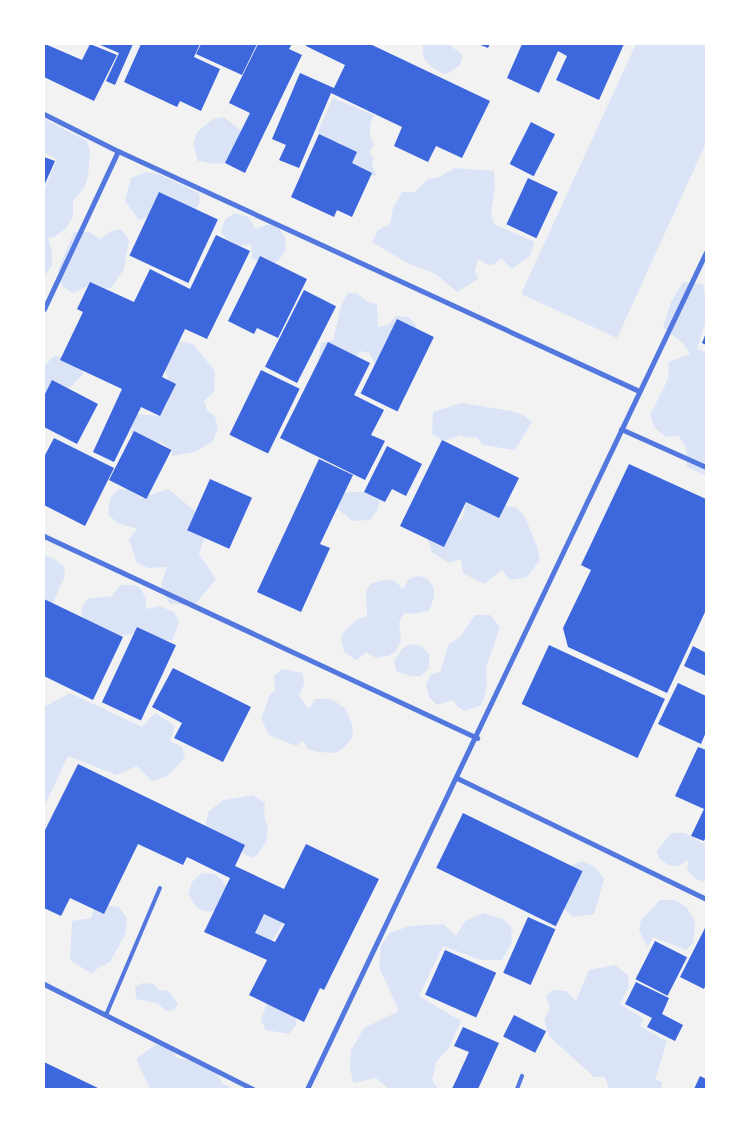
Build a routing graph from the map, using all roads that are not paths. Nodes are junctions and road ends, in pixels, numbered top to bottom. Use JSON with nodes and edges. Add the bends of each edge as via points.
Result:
{"nodes":[{"id":1,"x":44,"y":114,"type":"edge"},
{"id":2,"x":118,"y":151,"type":"junction"},
{"id":3,"x":706,"y":252,"type":"edge"},
{"id":4,"x":44,"y":309,"type":"edge"},
{"id":5,"x":639,"y":391,"type":"junction"},
{"id":6,"x":621,"y":428,"type":"junction"},
{"id":7,"x":706,"y":467,"type":"edge"},
{"id":8,"x":44,"y":536,"type":"edge"},
{"id":9,"x":476,"y":738,"type":"junction"},
{"id":10,"x":457,"y":778,"type":"junction"},
{"id":11,"x":160,"y":888,"type":"dead end"},
{"id":12,"x":706,"y":899,"type":"edge"},
{"id":13,"x":44,"y":984,"type":"edge"},
{"id":14,"x":106,"y":1015,"type":"junction"},
{"id":15,"x":522,"y":1076,"type":"dead end"},
{"id":16,"x":253,"y":1089,"type":"edge"},
{"id":17,"x":307,"y":1089,"type":"edge"},
{"id":18,"x":517,"y":1089,"type":"edge"}],
"edges":[{"from":1,"to":2,"type":"street"},
{"from":2,"to":4,"type":"street"},
{"from":2,"to":5,"type":"street"},
{"from":3,"to":5,"type":"street"},
{"from":5,"to":6,"type":"street"},
{"from":6,"to":7,"type":"street"},
{"from":6,"to":9,"type":"street"},
{"from":8,"to":9,"type":"street"},
{"from":9,"to":10,"type":"street"},
{"from":10,"to":12,"type":"street"},
{"from":10,"to":17,"type":"street"},
{"from":11,"to":14,"type":"lane"},
{"from":13,"to":14,"type":"street"},
{"from":14,"to":16,"type":"street"},
{"from":15,"to":18,"type":"lane"}]}
